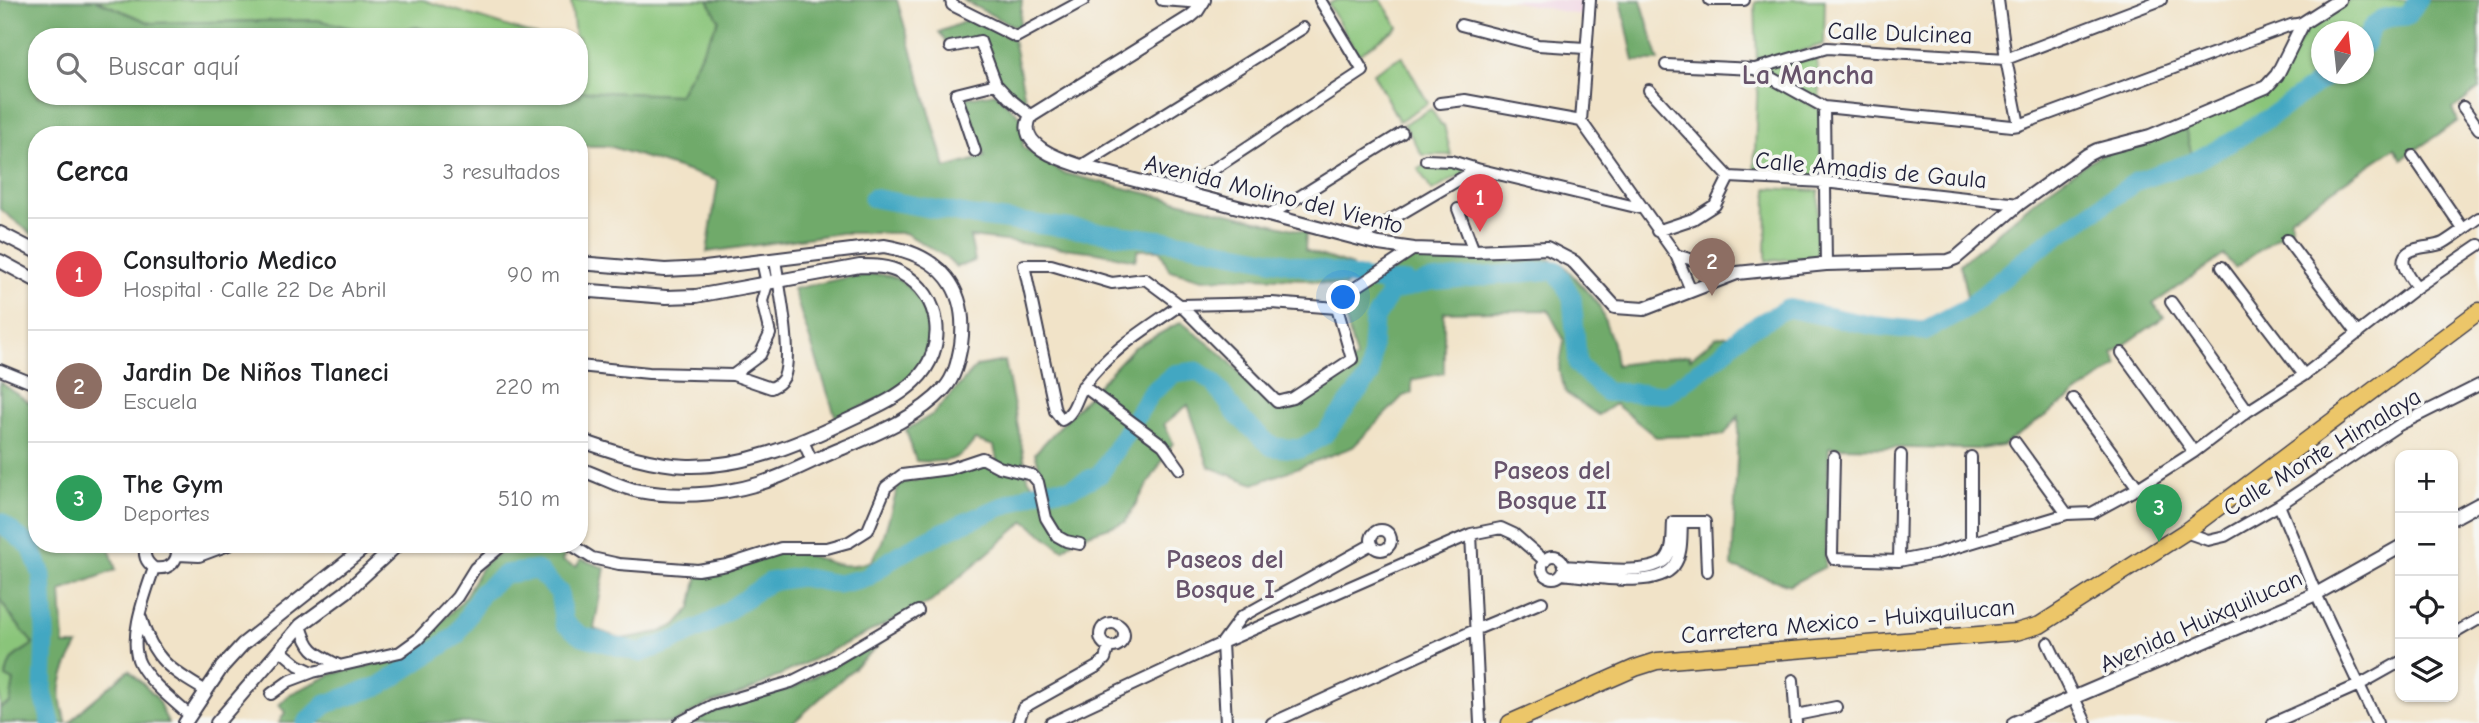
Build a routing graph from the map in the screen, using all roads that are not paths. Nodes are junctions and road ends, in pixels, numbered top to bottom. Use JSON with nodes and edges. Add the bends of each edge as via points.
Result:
{"nodes":[{"id":1,"x":951,"y":0,"type":"edge"},
{"id":2,"x":1084,"y":0,"type":"edge"},
{"id":3,"x":1162,"y":0,"type":"edge"},
{"id":4,"x":1320,"y":0,"type":"edge"},
{"id":5,"x":1590,"y":0,"type":"edge"},
{"id":6,"x":1710,"y":0,"type":"edge"},
{"id":7,"x":1744,"y":0,"type":"edge"},
{"id":8,"x":1998,"y":0,"type":"edge"},
{"id":9,"x":2161,"y":0,"type":"edge"},
{"id":10,"x":2339,"y":0,"type":"edge"},
{"id":11,"x":1203,"y":1,"type":"edge"},
{"id":12,"x":2303,"y":23,"type":"junction"},
{"id":13,"x":1461,"y":24,"type":"dead end"},
{"id":14,"x":1303,"y":28,"type":"dead end"},
{"id":15,"x":950,"y":47,"type":"dead end"},
{"id":16,"x":1585,"y":48,"type":"junction"},
{"id":17,"x":2006,"y":59,"type":"junction"},
{"id":18,"x":1666,"y":65,"type":"dead end"},
{"id":19,"x":1755,"y":69,"type":"junction"},
{"id":20,"x":996,"y":84,"type":"junction"},
{"id":21,"x":1649,"y":90,"type":"dead end"},
{"id":22,"x":1440,"y":103,"type":"dead end"},
{"id":23,"x":1824,"y":107,"type":"junction"},
{"id":24,"x":2463,"y":107,"type":"dead end"},
{"id":25,"x":1031,"y":116,"type":"junction"},
{"id":26,"x":1580,"y":121,"type":"junction"},
{"id":27,"x":2019,"y":125,"type":"junction"},
{"id":28,"x":2479,"y":129,"type":"edge"},
{"id":29,"x":1402,"y":133,"type":"dead end"},
{"id":30,"x":975,"y":151,"type":"dead end"},
{"id":31,"x":2413,"y":156,"type":"dead end"},
{"id":32,"x":1426,"y":160,"type":"dead end"},
{"id":33,"x":1081,"y":166,"type":"junction"},
{"id":34,"x":1477,"y":169,"type":"junction"},
{"id":35,"x":1729,"y":177,"type":"junction"},
{"id":36,"x":1824,"y":182,"type":"junction"},
{"id":37,"x":1179,"y":192,"type":"junction"},
{"id":38,"x":2019,"y":204,"type":"junction"},
{"id":39,"x":1640,"y":208,"type":"junction"},
{"id":40,"x":1458,"y":209,"type":"dead end"},
{"id":41,"x":1270,"y":215,"type":"junction"},
{"id":42,"x":2479,"y":218,"type":"edge"},
{"id":43,"x":2463,"y":229,"type":"junction"},
{"id":44,"x":1657,"y":231,"type":"junction"},
{"id":45,"x":0,"y":233,"type":"edge"},
{"id":46,"x":1358,"y":239,"type":"junction"},
{"id":47,"x":2287,"y":240,"type":"dead end"},
{"id":48,"x":2479,"y":245,"type":"edge"},
{"id":49,"x":28,"y":247,"type":"edge"},
{"id":50,"x":1413,"y":249,"type":"junction"},
{"id":51,"x":1474,"y":251,"type":"junction"},
{"id":52,"x":1676,"y":255,"type":"junction"},
{"id":53,"x":769,"y":260,"type":"junction"},
{"id":54,"x":0,"y":261,"type":"edge"},
{"id":55,"x":588,"y":264,"type":"edge"},
{"id":56,"x":1826,"y":264,"type":"junction"},
{"id":57,"x":2222,"y":267,"type":"dead end"},
{"id":58,"x":1737,"y":273,"type":"junction"},
{"id":59,"x":28,"y":276,"type":"edge"},
{"id":60,"x":772,"y":283,"type":"junction"},
{"id":61,"x":2417,"y":287,"type":"junction"},
{"id":62,"x":1691,"y":290,"type":"junction"},
{"id":63,"x":588,"y":291,"type":"edge"},
{"id":64,"x":2171,"y":302,"type":"dead end"},
{"id":65,"x":1180,"y":305,"type":"junction"},
{"id":66,"x":1337,"y":308,"type":"junction"},
{"id":67,"x":2479,"y":311,"type":"edge"},
{"id":68,"x":770,"y":334,"type":"junction"},
{"id":69,"x":2358,"y":334,"type":"junction"},
{"id":70,"x":787,"y":337,"type":"junction"},
{"id":71,"x":2122,"y":353,"type":"dead end"},
{"id":72,"x":588,"y":367,"type":"edge"},
{"id":73,"x":0,"y":370,"type":"edge"},
{"id":74,"x":733,"y":375,"type":"junction"},
{"id":75,"x":2304,"y":375,"type":"junction"},
{"id":76,"x":28,"y":381,"type":"edge"},
{"id":77,"x":2479,"y":385,"type":"edge"},
{"id":78,"x":1083,"y":386,"type":"junction"},
{"id":79,"x":2073,"y":399,"type":"dead end"},
{"id":80,"x":2248,"y":411,"type":"junction"},
{"id":81,"x":803,"y":442,"type":"junction"},
{"id":82,"x":2015,"y":442,"type":"dead end"},
{"id":83,"x":588,"y":443,"type":"edge"},
{"id":84,"x":2194,"y":453,"type":"junction"},
{"id":85,"x":1901,"y":454,"type":"dead end"},
{"id":86,"x":1835,"y":457,"type":"dead end"},
{"id":87,"x":1971,"y":457,"type":"dead end"},
{"id":88,"x":812,"y":461,"type":"junction"},
{"id":89,"x":1180,"y":469,"type":"dead end"},
{"id":90,"x":588,"y":471,"type":"edge"},
{"id":91,"x":2138,"y":488,"type":"junction"},
{"id":92,"x":2479,"y":504,"type":"edge"},
{"id":93,"x":2279,"y":505,"type":"junction"},
{"id":94,"x":2067,"y":514,"type":"junction"},
{"id":95,"x":2458,"y":515,"type":"edge"},
{"id":96,"x":2185,"y":531,"type":"junction"},
{"id":97,"x":1471,"y":534,"type":"junction"},
{"id":98,"x":1971,"y":542,"type":"junction"},
{"id":99,"x":1080,"y":544,"type":"dead end"},
{"id":100,"x":1372,"y":544,"type":"dead end"},
{"id":101,"x":2395,"y":550,"type":"edge"},
{"id":102,"x":144,"y":553,"type":"edge"},
{"id":103,"x":176,"y":553,"type":"edge"},
{"id":104,"x":188,"y":553,"type":"edge"},
{"id":105,"x":207,"y":553,"type":"edge"},
{"id":106,"x":358,"y":553,"type":"edge"},
{"id":107,"x":384,"y":553,"type":"edge"},
{"id":108,"x":494,"y":553,"type":"edge"},
{"id":109,"x":584,"y":553,"type":"edge"},
{"id":110,"x":1545,"y":561,"type":"junction"},
{"id":111,"x":1899,"y":561,"type":"junction"},
{"id":112,"x":153,"y":568,"type":"junction"},
{"id":113,"x":1563,"y":570,"type":"junction"},
{"id":114,"x":1707,"y":571,"type":"dead end"},
{"id":115,"x":2316,"y":594,"type":"junction"},
{"id":116,"x":1542,"y":602,"type":"dead end"},
{"id":117,"x":918,"y":611,"type":"dead end"},
{"id":118,"x":139,"y":612,"type":"junction"},
{"id":119,"x":2479,"y":620,"type":"edge"},
{"id":120,"x":300,"y":625,"type":"junction"},
{"id":121,"x":1476,"y":629,"type":"junction"},
{"id":122,"x":2458,"y":631,"type":"edge"},
{"id":123,"x":1222,"y":643,"type":"junction"},
{"id":124,"x":2048,"y":643,"type":"dead end"},
{"id":125,"x":1110,"y":646,"type":"dead end"},
{"id":126,"x":279,"y":649,"type":"junction"},
{"id":127,"x":338,"y":665,"type":"junction"},
{"id":128,"x":2395,"y":665,"type":"edge"},
{"id":129,"x":168,"y":666,"type":"junction"},
{"id":130,"x":313,"y":672,"type":"junction"},
{"id":131,"x":1793,"y":680,"type":"dead end"},
{"id":132,"x":155,"y":682,"type":"junction"},
{"id":133,"x":2359,"y":685,"type":"junction"},
{"id":134,"x":206,"y":691,"type":"junction"},
{"id":135,"x":271,"y":694,"type":"dead end"},
{"id":136,"x":2075,"y":698,"type":"junction"},
{"id":137,"x":1836,"y":707,"type":"dead end"},
{"id":138,"x":188,"y":719,"type":"edge"},
{"id":139,"x":1796,"y":719,"type":"edge"},
{"id":140,"x":218,"y":723,"type":"edge"},
{"id":141,"x":679,"y":723,"type":"edge"},
{"id":142,"x":1018,"y":723,"type":"edge"},
{"id":143,"x":1051,"y":723,"type":"edge"},
{"id":144,"x":1226,"y":723,"type":"edge"},
{"id":145,"x":1272,"y":723,"type":"edge"},
{"id":146,"x":1479,"y":723,"type":"edge"},
{"id":147,"x":1510,"y":723,"type":"edge"},
{"id":148,"x":2014,"y":723,"type":"edge"},
{"id":149,"x":2085,"y":723,"type":"edge"},
{"id":150,"x":2273,"y":723,"type":"edge"},
{"id":151,"x":2377,"y":723,"type":"edge"}],
"edges":[{"from":1,"to":2,"type":"street","via":[[952,5],[1016,37]]},
{"from":3,"to":11,"type":"street"},
{"from":4,"to":37,"type":"street","via":[[1363,71]]},
{"from":5,"to":16,"type":"street"},
{"from":6,"to":7,"type":"street"},
{"from":8,"to":17,"type":"street"},
{"from":9,"to":17,"type":"street","name":"Calle Dulcinea"},
{"from":10,"to":12,"type":"street"},
{"from":11,"to":25,"type":"street","via":[[1198,12]]},
{"from":12,"to":27,"type":"street"},
{"from":12,"to":38,"type":"street","name":"Avenida Molino del Viento","via":[[2277,75],[2266,87],[2150,136],[2097,150]]},
{"from":13,"to":16,"type":"street","via":[[1538,45]]},
{"from":14,"to":33,"type":"street"},
{"from":15,"to":20,"type":"street","via":[[980,41]]},
{"from":16,"to":26,"type":"street"},
{"from":17,"to":19,"type":"street","name":"Calle Dulcinea","via":[[1827,48]]},
{"from":17,"to":27,"type":"street"},
{"from":18,"to":19,"type":"street"},
{"from":19,"to":23,"type":"street"},
{"from":20,"to":25,"type":"street"},
{"from":20,"to":30,"type":"street","via":[[956,94]]},
{"from":21,"to":35,"type":"street"},
{"from":22,"to":26,"type":"street","via":[[1465,100]]},
{"from":23,"to":27,"type":"street"},
{"from":23,"to":36,"type":"street"},
{"from":24,"to":28,"type":"street"},
{"from":25,"to":33,"type":"street","name":"Avenida Molino del Viento","via":[[1027,123],[1030,136],[1041,149]]},
{"from":26,"to":39,"type":"street"},
{"from":29,"to":41,"type":"street"},
{"from":31,"to":43,"type":"street"},
{"from":32,"to":34,"type":"street","via":[[1451,160]]},
{"from":33,"to":37,"type":"street","name":"Avenida Molino del Viento"},
{"from":34,"to":39,"type":"street"},
{"from":34,"to":46,"type":"street"},
{"from":35,"to":36,"type":"street","name":"Calle Amadis de Gaula"},
{"from":35,"to":44,"type":"street","name":"Calle Amadis de Gaula","via":[[1715,205],[1693,219]]},
{"from":36,"to":38,"type":"street","name":"Calle Amadis de Gaula"},
{"from":36,"to":56,"type":"street"},
{"from":37,"to":41,"type":"street","name":"Avenida Molino del Viento"},
{"from":38,"to":56,"type":"street","name":"Avenida Molino del Viento","via":[[1948,261]]},
{"from":39,"to":44,"type":"street"},
{"from":40,"to":51,"type":"street"},
{"from":41,"to":46,"type":"street","name":"Avenida Molino del Viento"},
{"from":42,"to":43,"type":"street"},
{"from":43,"to":61,"type":"street","via":[[2441,244],[2407,253],[2404,270]]},
{"from":44,"to":52,"type":"street"},
{"from":45,"to":49,"type":"street"},
{"from":46,"to":50,"type":"street","name":"Avenida Molino del Viento"},
{"from":47,"to":69,"type":"street"},
{"from":48,"to":61,"type":"street"},
{"from":50,"to":51,"type":"street","name":"Avenida Molino del Viento"},
{"from":50,"to":66,"type":"street","via":[[1356,288]]},
{"from":51,"to":62,"type":"street","name":"Avenida Molino del Viento","via":[[1533,247],[1556,251],[1574,262],[1611,304],[1627,310],[1644,309]]},
{"from":52,"to":58,"type":"street"},
{"from":52,"to":62,"type":"street"},
{"from":53,"to":55,"type":"street","via":[[666,270]]},
{"from":53,"to":60,"type":"street"},
{"from":53,"to":88,"type":"street","via":[[869,247],[900,249],[940,271],[955,290],[963,311],[958,366],[945,388],[875,435]]},
{"from":54,"to":59,"type":"street"},
{"from":56,"to":58,"type":"street","name":"Avenida Molino del Viento"},
{"from":57,"to":75,"type":"street"},
{"from":58,"to":62,"type":"street","name":"Avenida Molino del Viento"},
{"from":60,"to":63,"type":"street","via":[[673,297]]},
{"from":60,"to":68,"type":"street","via":[[762,301]]},
{"from":60,"to":70,"type":"street"},
{"from":60,"to":81,"type":"street","via":[[883,266],[903,274],[923,291],[938,325],[929,364],[915,382],[881,405]]},
{"from":61,"to":69,"type":"street"},
{"from":64,"to":80,"type":"street"},
{"from":65,"to":66,"type":"street","via":[[1272,303]]},
{"from":65,"to":66,"type":"street","via":[[1277,402],[1293,398],[1352,359]]},
{"from":65,"to":78,"type":"street","via":[[1111,353]]},
{"from":65,"to":78,"type":"street","via":[[1145,279],[1112,283],[1051,265],[1024,265],[1055,411],[1062,420],[1072,412]]},
{"from":67,"to":96,"type":"main road","name":"Carretera Mexico - Huixquilucan"},
{"from":68,"to":70,"type":"street"},
{"from":68,"to":74,"type":"street","via":[[760,355]]},
{"from":69,"to":75,"type":"street"},
{"from":70,"to":74,"type":"street","via":[[785,376],[779,384],[771,388]]},
{"from":71,"to":84,"type":"street"},
{"from":72,"to":74,"type":"street"},
{"from":73,"to":76,"type":"street"},
{"from":75,"to":80,"type":"street"},
{"from":77,"to":93,"type":"street","name":"Calle Monte Himalaya","via":[[2399,425]]},
{"from":78,"to":89,"type":"street","via":[[1163,445]]},
{"from":79,"to":91,"type":"street"},
{"from":80,"to":84,"type":"street"},
{"from":81,"to":83,"type":"street","via":[[758,457],[687,466]]},
{"from":81,"to":88,"type":"street"},
{"from":82,"to":94,"type":"street"},
{"from":84,"to":91,"type":"street"},
{"from":85,"to":111,"type":"street"},
{"from":86,"to":111,"type":"street","via":[[1833,559]]},
{"from":87,"to":98,"type":"street"},
{"from":88,"to":90,"type":"street","via":[[779,477],[707,493],[637,490]]},
{"from":91,"to":94,"type":"street","via":[[2092,513]]},
{"from":92,"to":95,"type":"street"},
{"from":93,"to":96,"type":"street","name":"Calle Monte Himalaya","via":[[2220,538],[2207,540]]},
{"from":93,"to":115,"type":"street"},
{"from":94,"to":98,"type":"street"},
{"from":96,"to":147,"type":"main road","name":"Carretera Mexico - Huixquilucan","via":[[2074,606],[2028,629],[1657,661]]},
{"from":97,"to":110,"type":"street","via":[[1501,528]]},
{"from":97,"to":121,"type":"street"},
{"from":97,"to":123,"type":"street"},
{"from":98,"to":111,"type":"street"},
{"from":99,"to":109,"type":"street","via":[[1057,536],[1046,519],[1042,494],[1032,475],[982,458],[949,469],[902,475],[886,487],[868,530],[827,548],[781,548],[698,570],[618,564]]},
{"from":100,"to":123,"type":"street","via":[[1241,617]]},
{"from":101,"to":115,"type":"street","name":"Avenida Huixquilucan"},
{"from":102,"to":112,"type":"street"},
{"from":103,"to":112,"type":"street","via":[[173,565]]},
{"from":104,"to":105,"type":"street"},
{"from":106,"to":134,"type":"street","via":[[243,644]]},
{"from":107,"to":120,"type":"street","via":[[346,592]]},
{"from":108,"to":127,"type":"street","via":[[475,568],[457,597],[418,639],[400,652]]},
{"from":110,"to":113,"type":"street","via":[[1556,557]]},
{"from":110,"to":113,"type":"street","via":[[1546,576],[1554,578]]},
{"from":112,"to":118,"type":"street"},
{"from":113,"to":114,"type":"street","via":[[1647,580],[1663,576],[1675,565],[1682,522],[1705,522]]},
{"from":115,"to":133,"type":"street"},
{"from":115,"to":136,"type":"street","name":"Avenida Huixquilucan"},
{"from":116,"to":121,"type":"street"},
{"from":117,"to":141,"type":"street","via":[[801,677],[713,705]]},
{"from":118,"to":129,"type":"street","via":[[148,642]]},
{"from":118,"to":132,"type":"street","via":[[138,661]]},
{"from":119,"to":122,"type":"street"},
{"from":120,"to":126,"type":"street"},
{"from":120,"to":127,"type":"street","via":[[305,643]]},
{"from":121,"to":145,"type":"street"},
{"from":121,"to":146,"type":"street"},
{"from":123,"to":143,"type":"street"},
{"from":123,"to":144,"type":"street"},
{"from":124,"to":136,"type":"street"},
{"from":125,"to":142,"type":"street","via":[[1098,666],[1023,708]]},
{"from":126,"to":130,"type":"street"},
{"from":126,"to":140,"type":"street"},
{"from":127,"to":130,"type":"street"},
{"from":128,"to":133,"type":"street"},
{"from":129,"to":132,"type":"street"},
{"from":129,"to":134,"type":"street"},
{"from":130,"to":135,"type":"street"},
{"from":131,"to":139,"type":"street"},
{"from":132,"to":138,"type":"street"},
{"from":133,"to":150,"type":"street"},
{"from":133,"to":151,"type":"street"},
{"from":134,"to":138,"type":"street"},
{"from":136,"to":148,"type":"street","name":"Avenida Huixquilucan"},
{"from":136,"to":149,"type":"street"},
{"from":137,"to":139,"type":"street"}]}
